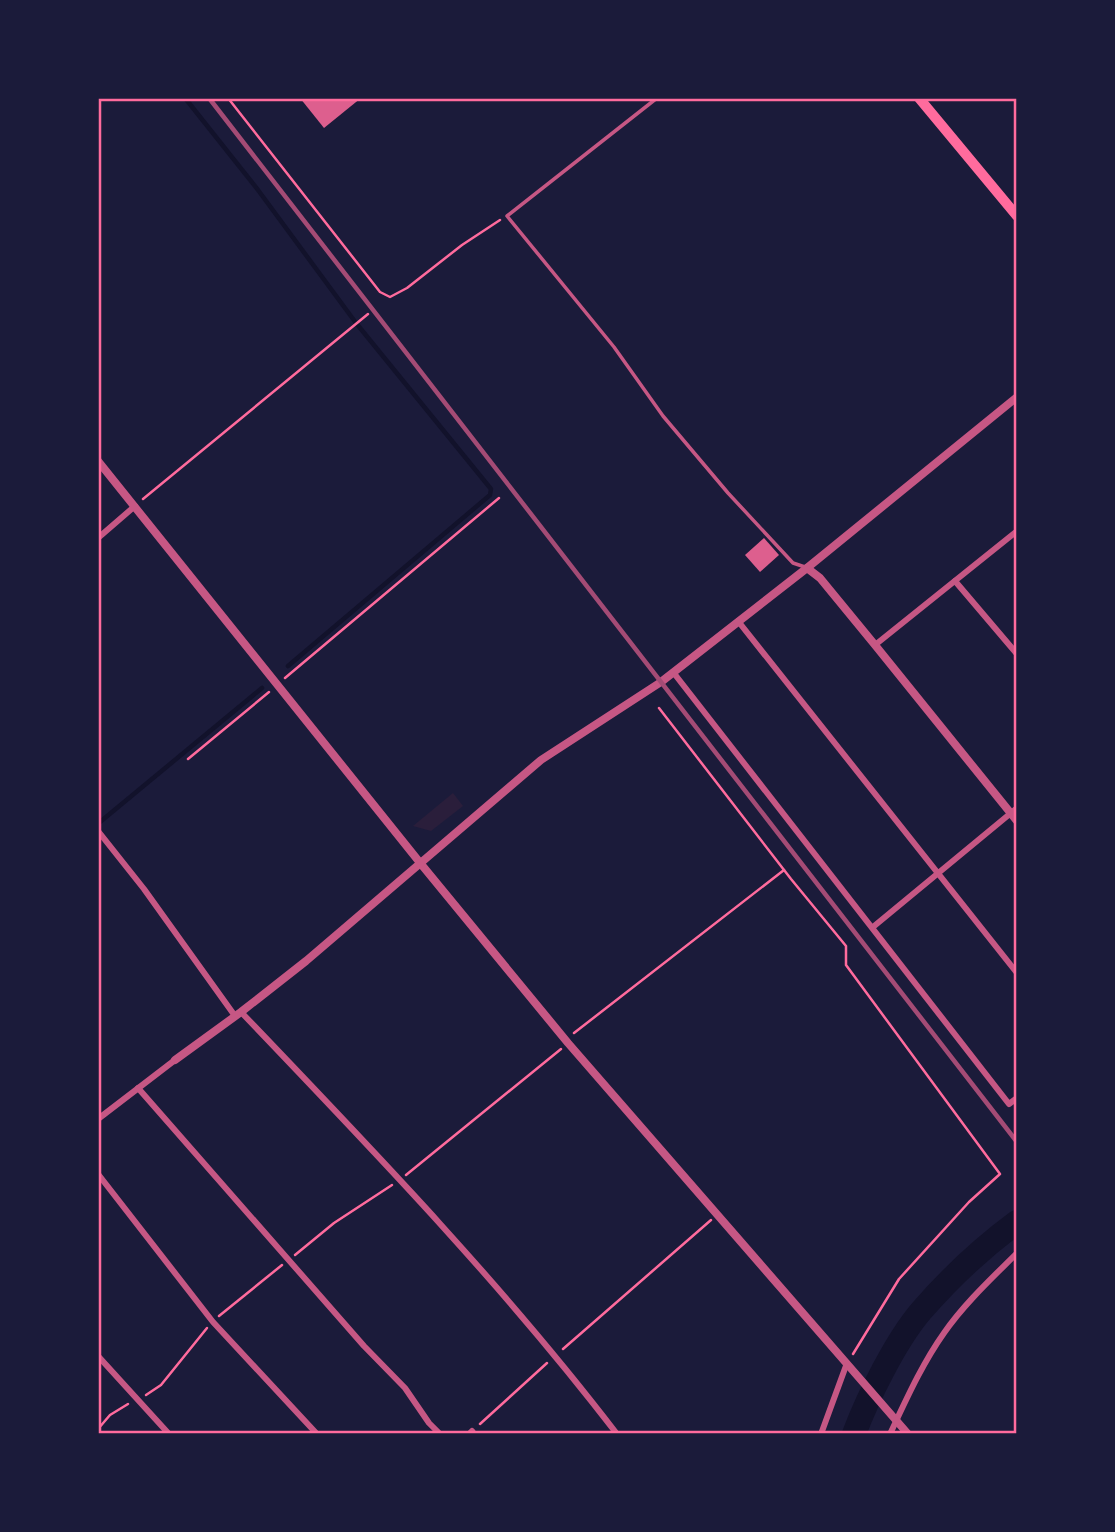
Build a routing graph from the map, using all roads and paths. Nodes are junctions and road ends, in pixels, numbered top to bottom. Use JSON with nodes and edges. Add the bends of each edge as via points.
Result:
{"nodes":[{"id":1,"x":228,"y":98,"type":"edge"},
{"id":2,"x":657,"y":98,"type":"edge"},
{"id":3,"x":919,"y":98,"type":"edge"},
{"id":4,"x":507,"y":216,"type":"junction"},
{"id":5,"x":1017,"y":216,"type":"edge"},
{"id":6,"x":368,"y":314,"type":"dead end"},
{"id":7,"x":1017,"y":397,"type":"edge"},
{"id":8,"x":98,"y":461,"type":"edge"},
{"id":9,"x":499,"y":499,"type":"dead end"},
{"id":10,"x":135,"y":506,"type":"junction"},
{"id":11,"x":1017,"y":531,"type":"edge"},
{"id":12,"x":98,"y":538,"type":"edge"},
{"id":13,"x":807,"y":568,"type":"junction"},
{"id":14,"x":955,"y":581,"type":"junction"},
{"id":15,"x":737,"y":621,"type":"junction"},
{"id":16,"x":875,"y":645,"type":"junction"},
{"id":17,"x":1016,"y":652,"type":"edge"},
{"id":18,"x":673,"y":672,"type":"junction"},
{"id":19,"x":277,"y":685,"type":"junction"},
{"id":20,"x":659,"y":708,"type":"dead end"},
{"id":21,"x":188,"y":759,"type":"dead end"},
{"id":22,"x":1015,"y":814,"type":"edge"},
{"id":23,"x":98,"y":831,"type":"edge"},
{"id":24,"x":421,"y":864,"type":"junction"},
{"id":25,"x":784,"y":870,"type":"junction"},
{"id":26,"x":939,"y":874,"type":"junction"},
{"id":27,"x":873,"y":927,"type":"junction"},
{"id":28,"x":1017,"y":973,"type":"edge"},
{"id":29,"x":238,"y":1014,"type":"junction"},
{"id":30,"x":568,"y":1043,"type":"junction"},
{"id":31,"x":175,"y":1060,"type":"joint"},
{"id":32,"x":138,"y":1088,"type":"junction"},
{"id":33,"x":1017,"y":1098,"type":"edge"},
{"id":34,"x":98,"y":1119,"type":"edge"},
{"id":35,"x":98,"y":1174,"type":"edge"},
{"id":36,"x":718,"y":1214,"type":"junction"},
{"id":37,"x":1017,"y":1253,"type":"edge"},
{"id":38,"x":212,"y":1321,"type":"junction"},
{"id":39,"x":98,"y":1356,"type":"edge"},
{"id":40,"x":555,"y":1356,"type":"junction"},
{"id":41,"x":847,"y":1363,"type":"junction"},
{"id":42,"x":139,"y":1400,"type":"junction"},
{"id":43,"x":894,"y":1418,"type":"junction"},
{"id":44,"x":98,"y":1429,"type":"edge"},
{"id":45,"x":822,"y":1430,"type":"edge"},
{"id":46,"x":472,"y":1433,"type":"edge"},
{"id":47,"x":170,"y":1434,"type":"edge"},
{"id":48,"x":317,"y":1434,"type":"edge"},
{"id":49,"x":440,"y":1434,"type":"edge"},
{"id":50,"x":617,"y":1434,"type":"edge"},
{"id":51,"x":812,"y":1434,"type":"edge"},
{"id":52,"x":890,"y":1434,"type":"edge"},
{"id":53,"x":908,"y":1434,"type":"edge"}],
"edges":[{"from":1,"to":4,"type":"path","via":[[380,292],[390,297]]},
{"from":2,"to":4,"type":"lane"},
{"from":3,"to":5,"type":"main road"},
{"from":4,"to":13,"type":"lane","via":[[728,493],[793,563]]},
{"from":6,"to":10,"type":"path"},
{"from":7,"to":13,"type":"street"},
{"from":8,"to":10,"type":"street"},
{"from":9,"to":19,"type":"path"},
{"from":10,"to":12,"type":"street"},
{"from":10,"to":19,"type":"street"},
{"from":11,"to":14,"type":"street"},
{"from":13,"to":15,"type":"street"},
{"from":13,"to":16,"type":"street"},
{"from":14,"to":16,"type":"street"},
{"from":14,"to":17,"type":"street"},
{"from":15,"to":18,"type":"street"},
{"from":15,"to":26,"type":"street"},
{"from":16,"to":22,"type":"street"},
{"from":18,"to":24,"type":"street","via":[[541,760]]},
{"from":18,"to":27,"type":"street"},
{"from":19,"to":21,"type":"path"},
{"from":19,"to":24,"type":"street"},
{"from":20,"to":25,"type":"path"},
{"from":22,"to":26,"type":"street"},
{"from":23,"to":29,"type":"street"},
{"from":24,"to":29,"type":"street"},
{"from":24,"to":30,"type":"street"},
{"from":25,"to":30,"type":"path","via":[[575,1032]]},
{"from":25,"to":41,"type":"path","via":[[846,946],[846,965],[1000,1174],[899,1279]]},
{"from":26,"to":27,"type":"street"},
{"from":26,"to":28,"type":"street"},
{"from":27,"to":33,"type":"street","via":[[1009,1104]]},
{"from":29,"to":31,"type":"street"},
{"from":29,"to":40,"type":"street","via":[[400,1179]]},
{"from":30,"to":36,"type":"street"},
{"from":31,"to":32,"type":"street"},
{"from":32,"to":34,"type":"street"},
{"from":32,"to":49,"type":"street","via":[[405,1388]]},
{"from":35,"to":38,"type":"street"},
{"from":36,"to":40,"type":"path"},
{"from":36,"to":41,"type":"street"},
{"from":37,"to":43,"type":"street","via":[[944,1333]]},
{"from":38,"to":42,"type":"path","via":[[161,1385]]},
{"from":38,"to":48,"type":"street"},
{"from":39,"to":42,"type":"street"},
{"from":40,"to":46,"type":"path"},
{"from":40,"to":50,"type":"street"},
{"from":41,"to":43,"type":"street"},
{"from":41,"to":45,"type":"street"},
{"from":42,"to":44,"type":"path","via":[[110,1415]]},
{"from":42,"to":47,"type":"street"},
{"from":43,"to":52,"type":"street"},
{"from":43,"to":53,"type":"street"},
{"from":45,"to":51,"type":"street"}]}
